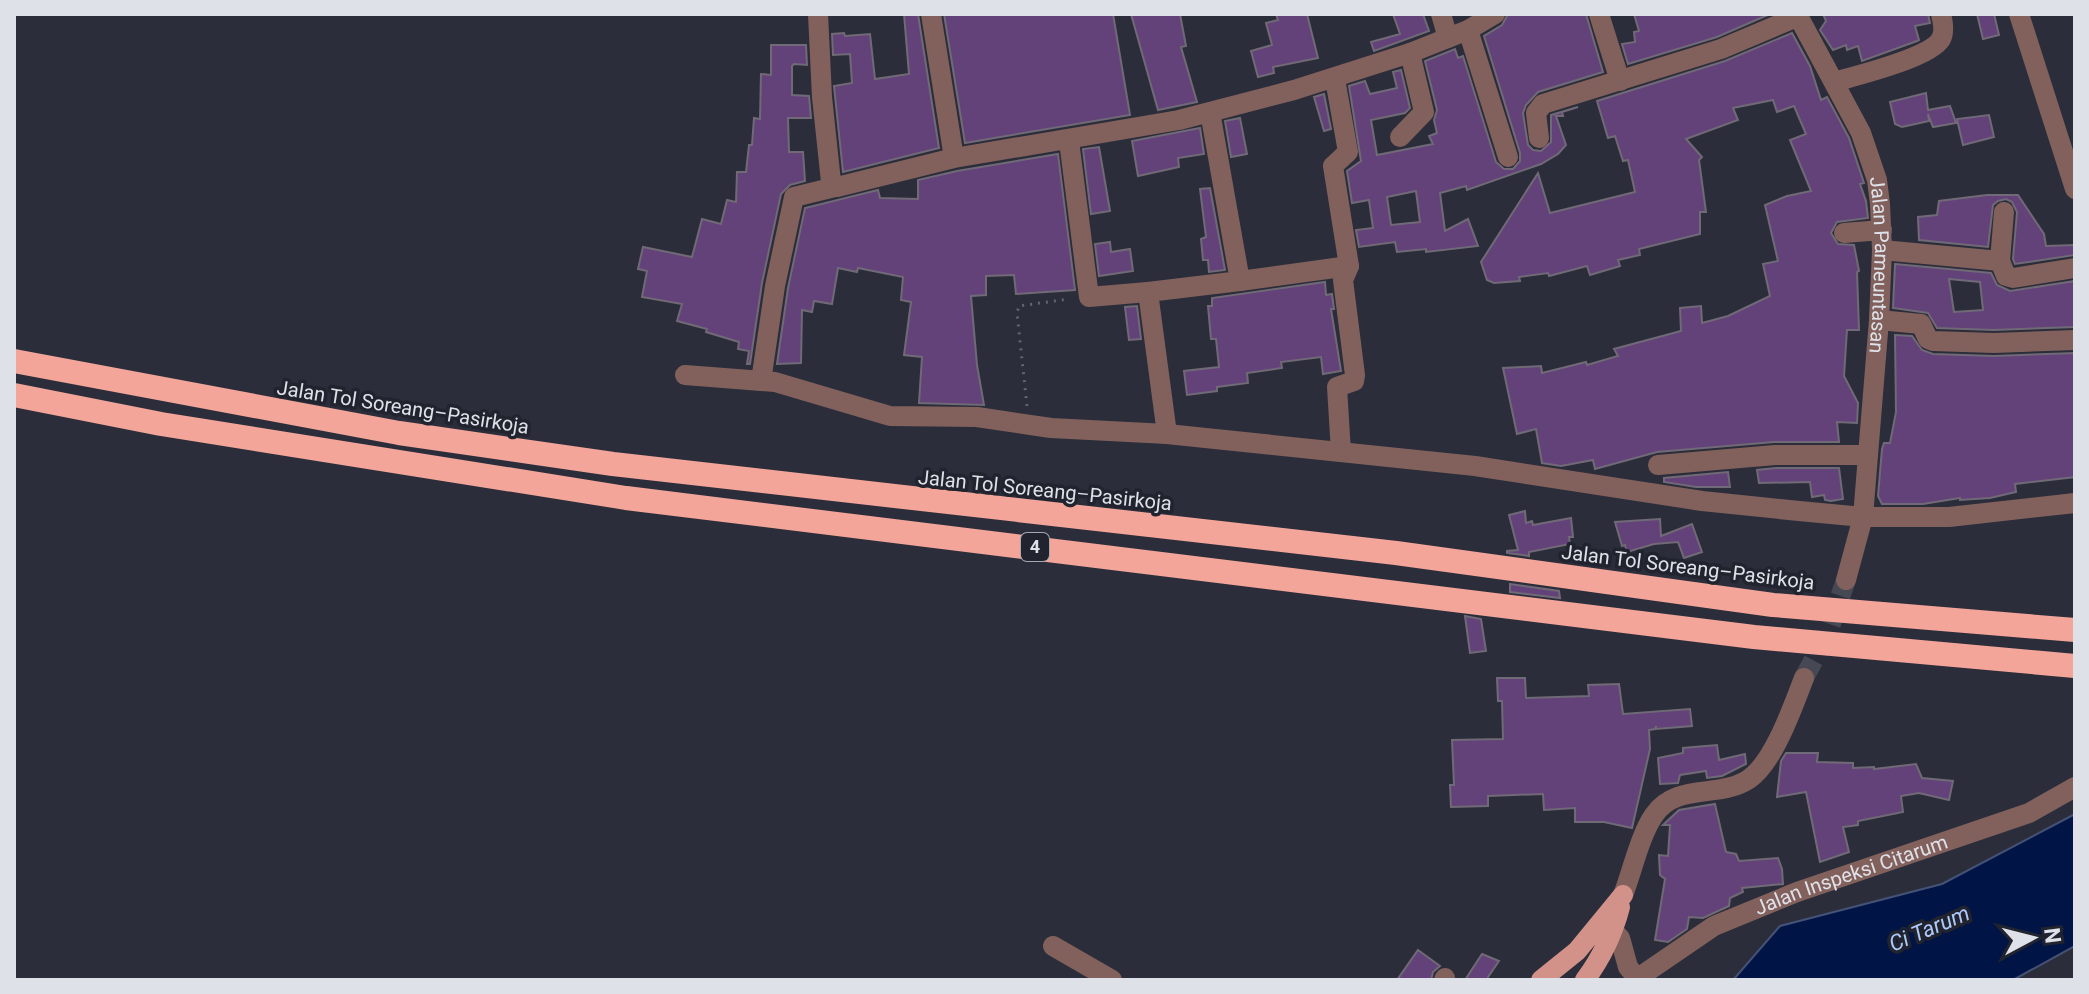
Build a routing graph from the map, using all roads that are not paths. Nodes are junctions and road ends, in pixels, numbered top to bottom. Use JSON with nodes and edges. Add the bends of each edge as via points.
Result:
{"nodes":[{"id":1,"x":818,"y":14,"type":"edge"},
{"id":2,"x":931,"y":14,"type":"edge"},
{"id":3,"x":1441,"y":14,"type":"edge"},
{"id":4,"x":1495,"y":14,"type":"edge"},
{"id":5,"x":1599,"y":14,"type":"edge"},
{"id":6,"x":1941,"y":14,"type":"edge"},
{"id":7,"x":2019,"y":14,"type":"edge"},
{"id":8,"x":1798,"y":15,"type":"edge"},
{"id":9,"x":1468,"y":30,"type":"junction"},
{"id":10,"x":1448,"y":38,"type":"junction"},
{"id":11,"x":1410,"y":53,"type":"junction"},
{"id":12,"x":1335,"y":79,"type":"junction"},
{"id":13,"x":1620,"y":81,"type":"junction"},
{"id":14,"x":1834,"y":82,"type":"junction"},
{"id":15,"x":1210,"y":112,"type":"junction"},
{"id":16,"x":1400,"y":137,"type":"dead end"},
{"id":17,"x":1539,"y":138,"type":"dead end"},
{"id":18,"x":1069,"y":141,"type":"junction"},
{"id":19,"x":1508,"y":157,"type":"dead end"},
{"id":20,"x":954,"y":158,"type":"junction"},
{"id":21,"x":835,"y":187,"type":"junction"},
{"id":22,"x":2075,"y":189,"type":"edge"},
{"id":23,"x":2004,"y":212,"type":"dead end"},
{"id":24,"x":1844,"y":233,"type":"dead end"},
{"id":25,"x":1882,"y":240,"type":"junction"},
{"id":26,"x":2000,"y":261,"type":"junction"},
{"id":27,"x":1349,"y":266,"type":"junction"},
{"id":28,"x":2075,"y":268,"type":"edge"},
{"id":29,"x":1240,"y":281,"type":"junction"},
{"id":30,"x":1148,"y":292,"type":"junction"},
{"id":31,"x":1879,"y":320,"type":"junction"},
{"id":32,"x":2075,"y":340,"type":"edge"},
{"id":33,"x":14,"y":361,"type":"edge"},
{"id":34,"x":685,"y":375,"type":"dead end"},
{"id":35,"x":761,"y":381,"type":"junction"},
{"id":36,"x":14,"y":395,"type":"edge"},
{"id":37,"x":1167,"y":434,"type":"junction"},
{"id":38,"x":1341,"y":452,"type":"junction"},
{"id":39,"x":1866,"y":455,"type":"junction"},
{"id":40,"x":1658,"y":465,"type":"dead end"},
{"id":41,"x":2075,"y":503,"type":"edge"},
{"id":42,"x":1863,"y":517,"type":"junction"},
{"id":43,"x":1846,"y":580,"type":"tunnel mouth"},
{"id":44,"x":2066,"y":630,"type":"edge"},
{"id":45,"x":2068,"y":666,"type":"edge"},
{"id":46,"x":1804,"y":678,"type":"tunnel mouth"},
{"id":47,"x":2075,"y":787,"type":"edge"},
{"id":48,"x":1623,"y":895,"type":"joint"},
{"id":49,"x":1609,"y":925,"type":"junction"},
{"id":50,"x":1053,"y":946,"type":"dead end"},
{"id":51,"x":1546,"y":976,"type":"edge"},
{"id":52,"x":1636,"y":979,"type":"edge"},
{"id":53,"x":1112,"y":980,"type":"edge"},
{"id":54,"x":1572,"y":980,"type":"edge"},
{"id":55,"x":1585,"y":980,"type":"edge"}],
"edges":[{"from":1,"to":21,"type":"street","via":[[822,97]]},
{"from":2,"to":20,"type":"street"},
{"from":3,"to":10,"type":"street"},
{"from":4,"to":9,"type":"street"},
{"from":5,"to":13,"type":"street"},
{"from":6,"to":14,"type":"street","via":[[1943,31],[1937,44],[1891,66]]},
{"from":7,"to":22,"type":"street"},
{"from":8,"to":13,"type":"street","via":[[1721,49]]},
{"from":8,"to":14,"type":"street","name":"Jalan Pameuntasan"},
{"from":9,"to":10,"type":"street"},
{"from":9,"to":19,"type":"street"},
{"from":10,"to":11,"type":"street"},
{"from":11,"to":12,"type":"street"},
{"from":11,"to":16,"type":"street","via":[[1424,110]]},
{"from":12,"to":15,"type":"street"},
{"from":12,"to":27,"type":"street","via":[[1348,152],[1333,166]]},
{"from":13,"to":17,"type":"street","via":[[1543,104],[1536,113]]},
{"from":14,"to":25,"type":"street","name":"Jalan Pameuntasan","via":[[1870,155]]},
{"from":15,"to":18,"type":"street"},
{"from":15,"to":29,"type":"street"},
{"from":18,"to":20,"type":"street"},
{"from":18,"to":30,"type":"street","via":[[1089,297]]},
{"from":20,"to":21,"type":"street"},
{"from":21,"to":35,"type":"street","via":[[794,197]]},
{"from":23,"to":26,"type":"street"},
{"from":24,"to":25,"type":"street"},
{"from":25,"to":26,"type":"street"},
{"from":25,"to":31,"type":"street","name":"Jalan Pameuntasan"},
{"from":26,"to":28,"type":"street","via":[[2006,276],[2013,278]]},
{"from":27,"to":29,"type":"street"},
{"from":27,"to":38,"type":"street","via":[[1343,280],[1355,375],[1354,381],[1337,387]]},
{"from":29,"to":30,"type":"street"},
{"from":30,"to":37,"type":"street"},
{"from":31,"to":32,"type":"street","via":[[1921,324],[1933,341]]},
{"from":31,"to":39,"type":"street","name":"Jalan Pameuntasan"},
{"from":33,"to":44,"type":"highway","name":"Jalan Tol Soreang–Pasirkoja","number":"4","via":[[399,433],[613,464],[1396,553],[1773,605]]},
{"from":34,"to":35,"type":"street"},
{"from":35,"to":37,"type":"street","via":[[890,416],[977,417],[1051,428]]},
{"from":36,"to":45,"type":"highway","number":"4","via":[[176,427],[626,498],[1754,637]]},
{"from":37,"to":38,"type":"street"},
{"from":38,"to":42,"type":"street","via":[[1505,470],[1702,501]]},
{"from":39,"to":40,"type":"street","via":[[1775,455]]},
{"from":39,"to":42,"type":"street","name":"Jalan Pameuntasan"},
{"from":41,"to":42,"type":"street","via":[[1949,517]]},
{"from":42,"to":43,"type":"street","name":"Jalan Pameuntasan"},
{"from":46,"to":48,"type":"street","via":[[1779,737],[1752,778],[1679,795],[1653,815]]},
{"from":47,"to":52,"type":"street","name":"Jalan Inspeksi Citarum","via":[[2029,813],[1714,926]]},
{"from":48,"to":49,"type":"main road"},
{"from":49,"to":51,"type":"main road"},
{"from":49,"to":52,"type":"street"},
{"from":49,"to":55,"type":"main road","via":[[1597,963]]},
{"from":50,"to":53,"type":"street"},
{"from":51,"to":54,"type":"main road","via":[[1565,974]]}]}
